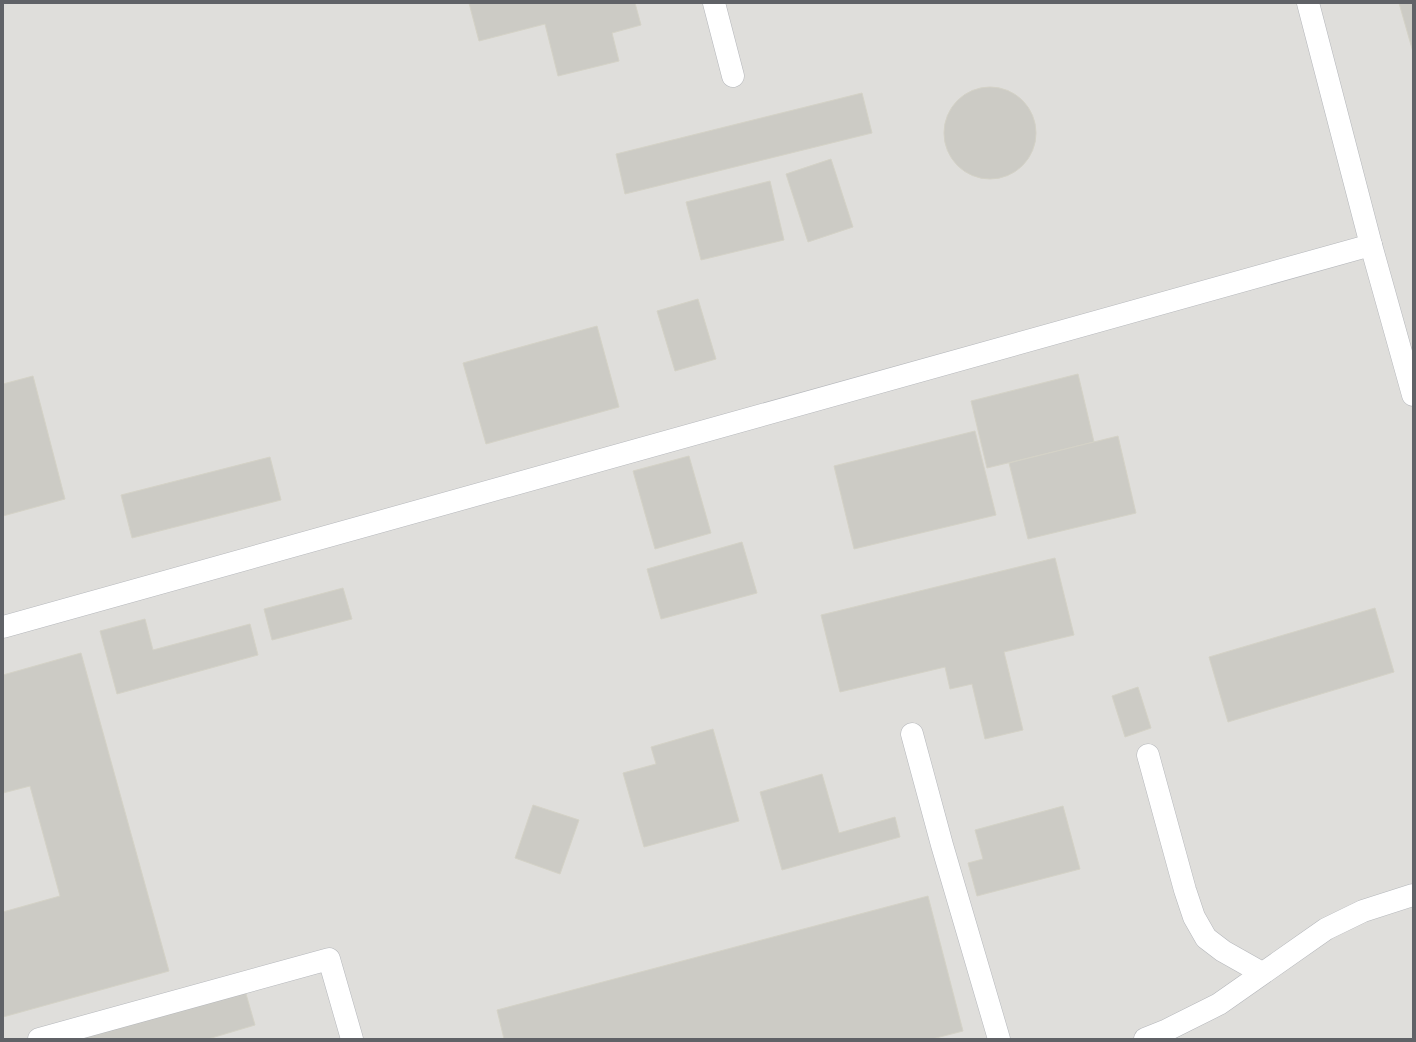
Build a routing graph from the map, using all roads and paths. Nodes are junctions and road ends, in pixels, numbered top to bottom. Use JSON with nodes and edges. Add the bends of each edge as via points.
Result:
{"nodes":[{"id":1,"x":714,"y":3,"type":"edge"},
{"id":2,"x":1308,"y":3,"type":"edge"},
{"id":3,"x":733,"y":76,"type":"dead end"},
{"id":4,"x":1371,"y":245,"type":"junction"},
{"id":5,"x":1413,"y":396,"type":"edge"},
{"id":6,"x":3,"y":627,"type":"edge"},
{"id":7,"x":912,"y":734,"type":"dead end"},
{"id":8,"x":1148,"y":755,"type":"dead end"},
{"id":9,"x":1413,"y":895,"type":"edge"},
{"id":10,"x":1262,"y":974,"type":"junction"},
{"id":11,"x":39,"y":1039,"type":"edge"},
{"id":12,"x":352,"y":1039,"type":"edge"},
{"id":13,"x":999,"y":1039,"type":"edge"},
{"id":14,"x":1145,"y":1039,"type":"edge"}],
"edges":[{"from":1,"to":3,"type":"lane"},
{"from":2,"to":4,"type":"lane"},
{"from":4,"to":5,"type":"lane"},
{"from":4,"to":6,"type":"lane"},
{"from":7,"to":13,"type":"lane"},
{"from":8,"to":10,"type":"lane","via":[[1194,917],[1206,938]]},
{"from":9,"to":10,"type":"lane","via":[[1363,911],[1326,929]]},
{"from":10,"to":14,"type":"lane","via":[[1219,1004]]},
{"from":11,"to":12,"type":"lane","via":[[329,959]]}]}
